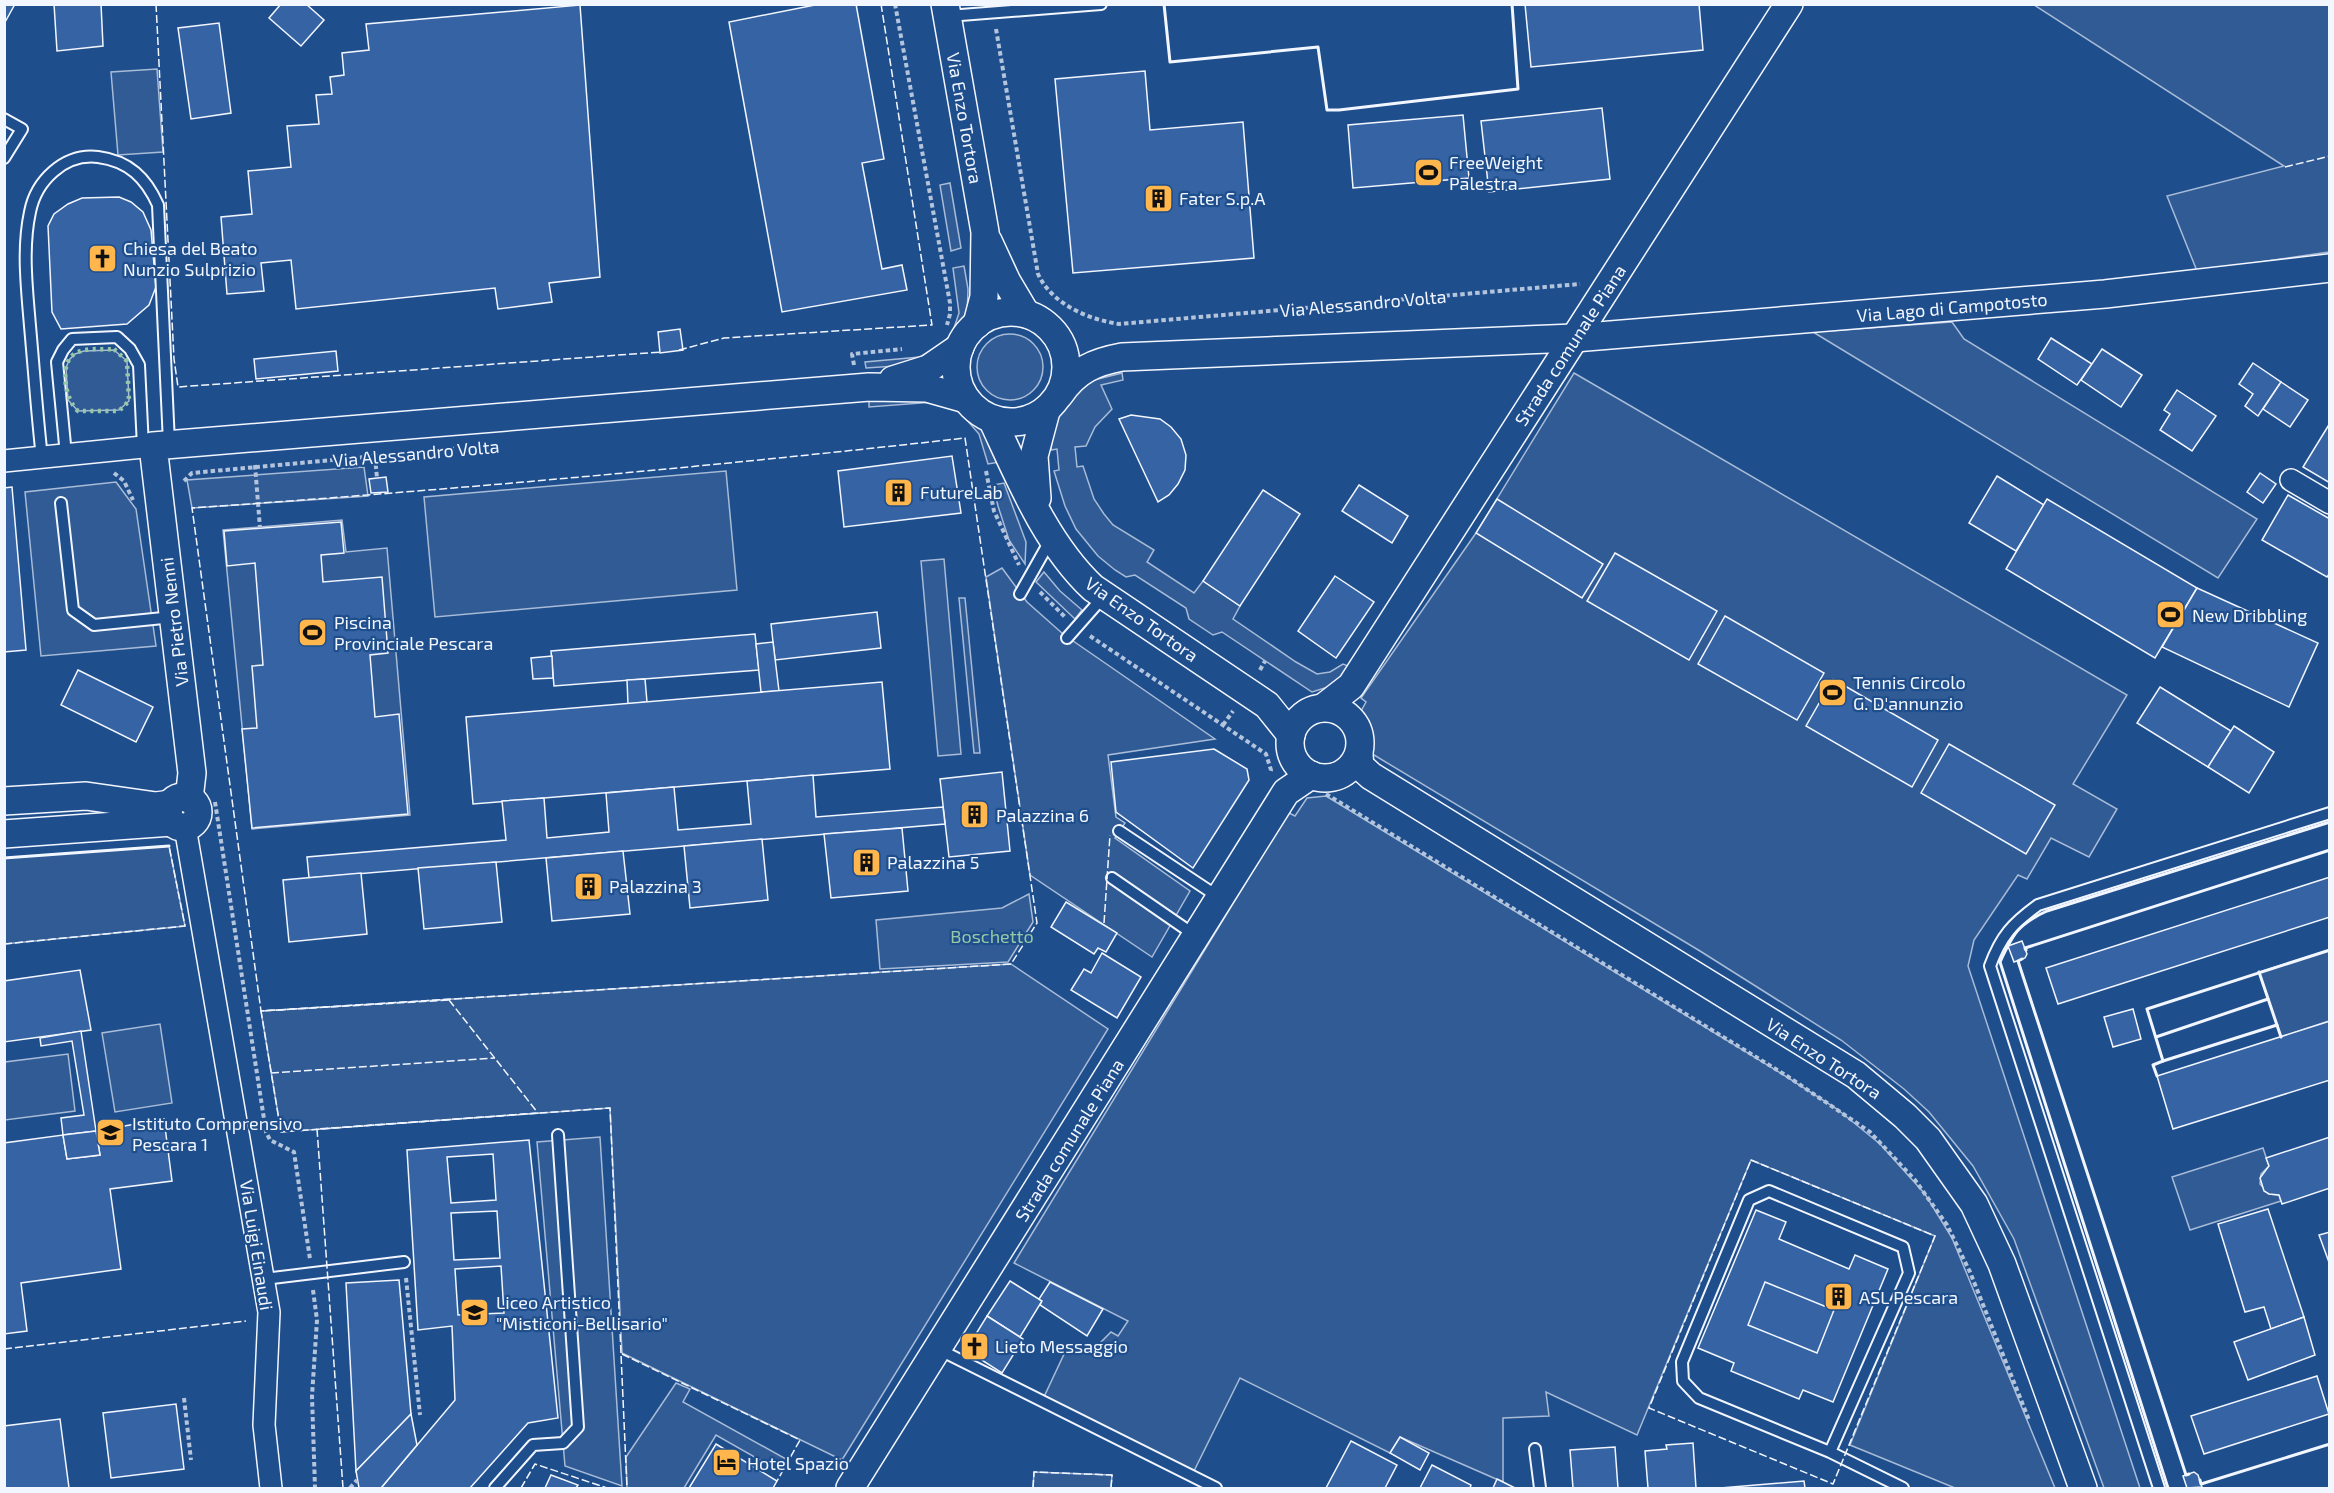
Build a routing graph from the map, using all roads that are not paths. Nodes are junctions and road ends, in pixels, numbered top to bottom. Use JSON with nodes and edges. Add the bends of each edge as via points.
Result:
{"nodes":[{"id":1,"x":1101,"y":4,"type":"edge"},
{"id":2,"x":1789,"y":4,"type":"edge"},
{"id":3,"x":946,"y":10,"type":"edge"},
{"id":4,"x":4,"y":119,"type":"edge"},
{"id":5,"x":4,"y":158,"type":"edge"},
{"id":6,"x":985,"y":232,"type":"junction"},
{"id":7,"x":2330,"y":268,"type":"edge"},
{"id":8,"x":1026,"y":314,"type":"junction"},
{"id":9,"x":977,"y":324,"type":"junction"},
{"id":10,"x":1058,"y":337,"type":"junction"},
{"id":11,"x":1574,"y":338,"type":"junction"},
{"id":12,"x":951,"y":339,"type":"junction"},
{"id":13,"x":1122,"y":357,"type":"junction"},
{"id":14,"x":862,"y":377,"type":"junction"},
{"id":15,"x":966,"y":399,"type":"junction"},
{"id":16,"x":1053,"y":402,"type":"junction"},
{"id":17,"x":992,"y":419,"type":"junction"},
{"id":18,"x":155,"y":446,"type":"junction"},
{"id":19,"x":66,"y":455,"type":"junction"},
{"id":20,"x":42,"y":458,"type":"junction"},
{"id":21,"x":4,"y":461,"type":"edge"},
{"id":22,"x":2291,"y":480,"type":"dead end"},
{"id":23,"x":2330,"y":502,"type":"edge"},
{"id":24,"x":60,"y":503,"type":"dead end"},
{"id":25,"x":1038,"y":511,"type":"junction"},
{"id":26,"x":1051,"y":539,"type":"junction"},
{"id":27,"x":1020,"y":594,"type":"dead end"},
{"id":28,"x":1104,"y":596,"type":"junction"},
{"id":29,"x":173,"y":616,"type":"junction"},
{"id":30,"x":1068,"y":638,"type":"dead end"},
{"id":31,"x":1351,"y":686,"type":"junction"},
{"id":32,"x":1350,"y":717,"type":"junction"},
{"id":33,"x":1303,"y":727,"type":"junction"},
{"id":34,"x":1350,"y":765,"type":"junction"},
{"id":35,"x":1314,"y":785,"type":"junction"},
{"id":36,"x":1286,"y":792,"type":"junction"},
{"id":37,"x":4,"y":801,"type":"edge"},
{"id":38,"x":186,"y":808,"type":"junction"},
{"id":39,"x":2330,"y":813,"type":"edge"},
{"id":40,"x":1119,"y":831,"type":"dead end"},
{"id":41,"x":4,"y":834,"type":"edge"},
{"id":42,"x":1112,"y":878,"type":"dead end"},
{"id":43,"x":1220,"y":898,"type":"junction"},
{"id":44,"x":1197,"y":936,"type":"junction"},
{"id":45,"x":558,"y":1135,"type":"dead end"},
{"id":46,"x":404,"y":1262,"type":"road end"},
{"id":47,"x":264,"y":1279,"type":"junction"},
{"id":48,"x":938,"y":1349,"type":"junction"},
{"id":49,"x":1535,"y":1449,"type":"dead end"},
{"id":50,"x":1830,"y":1452,"type":"junction"},
{"id":51,"x":271,"y":1488,"type":"edge"},
{"id":52,"x":495,"y":1488,"type":"edge"},
{"id":53,"x":850,"y":1488,"type":"edge"},
{"id":54,"x":1216,"y":1488,"type":"edge"},
{"id":55,"x":1540,"y":1488,"type":"edge"},
{"id":56,"x":1903,"y":1488,"type":"edge"},
{"id":57,"x":2083,"y":1488,"type":"edge"},
{"id":58,"x":2159,"y":1488,"type":"edge"}],
"edges":[{"from":1,"to":3,"type":"lane","via":[[993,13]]},
{"from":2,"to":11,"type":"street","name":"Strada comunale Piana"},
{"from":3,"to":6,"type":"street","name":"Via Enzo Tortora"},
{"from":4,"to":5,"type":"lane","via":[[22,129]]},
{"from":6,"to":8,"type":"street","name":"Via Enzo Tortora"},
{"from":6,"to":9,"type":"street","name":"Via Enzo Tortora","via":[[984,297]]},
{"from":7,"to":11,"type":"street","name":"Via Lago di Campotosto","via":[[2104,294]]},
{"from":8,"to":9,"type":"street","via":[[992,315]]},
{"from":8,"to":10,"type":"street","via":[[1044,323]]},
{"from":9,"to":12,"type":"street"},
{"from":10,"to":13,"type":"street"},
{"from":10,"to":16,"type":"street","via":[[1067,365]]},
{"from":11,"to":13,"type":"street"},
{"from":11,"to":31,"type":"street","name":"Strada comunale Piana"},
{"from":12,"to":14,"type":"street","name":"Via Alessandro Volta","via":[[928,369]]},
{"from":12,"to":15,"type":"street","via":[[956,374]]},
{"from":13,"to":16,"type":"street","via":[[1086,367]]},
{"from":14,"to":15,"type":"street","name":"Via Alessandro Volta"},
{"from":14,"to":18,"type":"street","name":"Via Alessandro Volta"},
{"from":15,"to":17,"type":"street"},
{"from":16,"to":17,"type":"street","via":[[1029,420],[1010,423]]},
{"from":16,"to":25,"type":"street","name":"Via Enzo Tortora","via":[[1034,456]]},
{"from":17,"to":25,"type":"street","name":"Via Enzo Tortora"},
{"from":18,"to":19,"type":"street","name":"Via Alessandro Volta"},
{"from":18,"to":19,"type":"lane","via":[[139,365],[130,349],[117,337],[72,339],[57,362]]},
{"from":18,"to":20,"type":"lane","via":[[158,205],[136,172],[111,159],[93,157],[77,159],[57,169],[40,186],[30,212],[26,274]]},
{"from":18,"to":29,"type":"street","name":"Via Pietro Nenni"},
{"from":19,"to":20,"type":"street","name":"Via Alessandro Volta"},
{"from":20,"to":21,"type":"street","name":"Via Alessandro Volta"},
{"from":22,"to":23,"type":"street"},
{"from":24,"to":29,"type":"lane","via":[[73,610],[94,625]]},
{"from":25,"to":26,"type":"street","name":"Via Enzo Tortora"},
{"from":26,"to":27,"type":"lane"},
{"from":26,"to":28,"type":"street","name":"Via Enzo Tortora","via":[[1072,567]]},
{"from":28,"to":30,"type":"lane"},
{"from":28,"to":33,"type":"street","name":"Via Enzo Tortora"},
{"from":29,"to":38,"type":"street","name":"Via Pietro Nenni","via":[[192,773]]},
{"from":31,"to":32,"type":"street"},
{"from":31,"to":33,"type":"street","name":"Strada comunale Piana"},
{"from":32,"to":33,"type":"street","via":[[1334,708]]},
{"from":32,"to":34,"type":"street","via":[[1359,731]]},
{"from":33,"to":35,"type":"street","via":[[1302,770]]},
{"from":33,"to":36,"type":"street","name":"Strada comunale Piana"},
{"from":34,"to":35,"type":"street"},
{"from":34,"to":57,"type":"street","name":"Via Enzo Tortora","via":[[1856,1076],[1905,1116],[1949,1166],[1991,1237]]},
{"from":35,"to":36,"type":"street","name":"Strada comunale Piana"},
{"from":36,"to":43,"type":"street","name":"Strada comunale Piana"},
{"from":37,"to":38,"type":"street","via":[[86,796]]},
{"from":38,"to":41,"type":"street"},
{"from":38,"to":47,"type":"street","name":"Via Luigi Einaudi"},
{"from":39,"to":58,"type":"lane","via":[[2038,905],[2016,921],[1999,942],[1990,966]]},
{"from":40,"to":43,"type":"lane"},
{"from":42,"to":44,"type":"lane"},
{"from":43,"to":44,"type":"street","name":"Strada comunale Piana"},
{"from":44,"to":48,"type":"street","name":"Strada comunale Piana"},
{"from":45,"to":52,"type":"lane","via":[[578,1427],[563,1443],[533,1445]]},
{"from":46,"to":47,"type":"lane"},
{"from":47,"to":51,"type":"street","name":"Via Luigi Einaudi","via":[[270,1338],[264,1425]]},
{"from":48,"to":53,"type":"street","name":"Strada comunale Piana"},
{"from":48,"to":54,"type":"lane"},
{"from":49,"to":55,"type":"lane"},
{"from":50,"to":50,"type":"lane","via":[[1699,1398],[1683,1381],[1682,1362],[1749,1200],[1768,1191],[1903,1247],[1909,1273]]},
{"from":50,"to":56,"type":"lane"}]}
